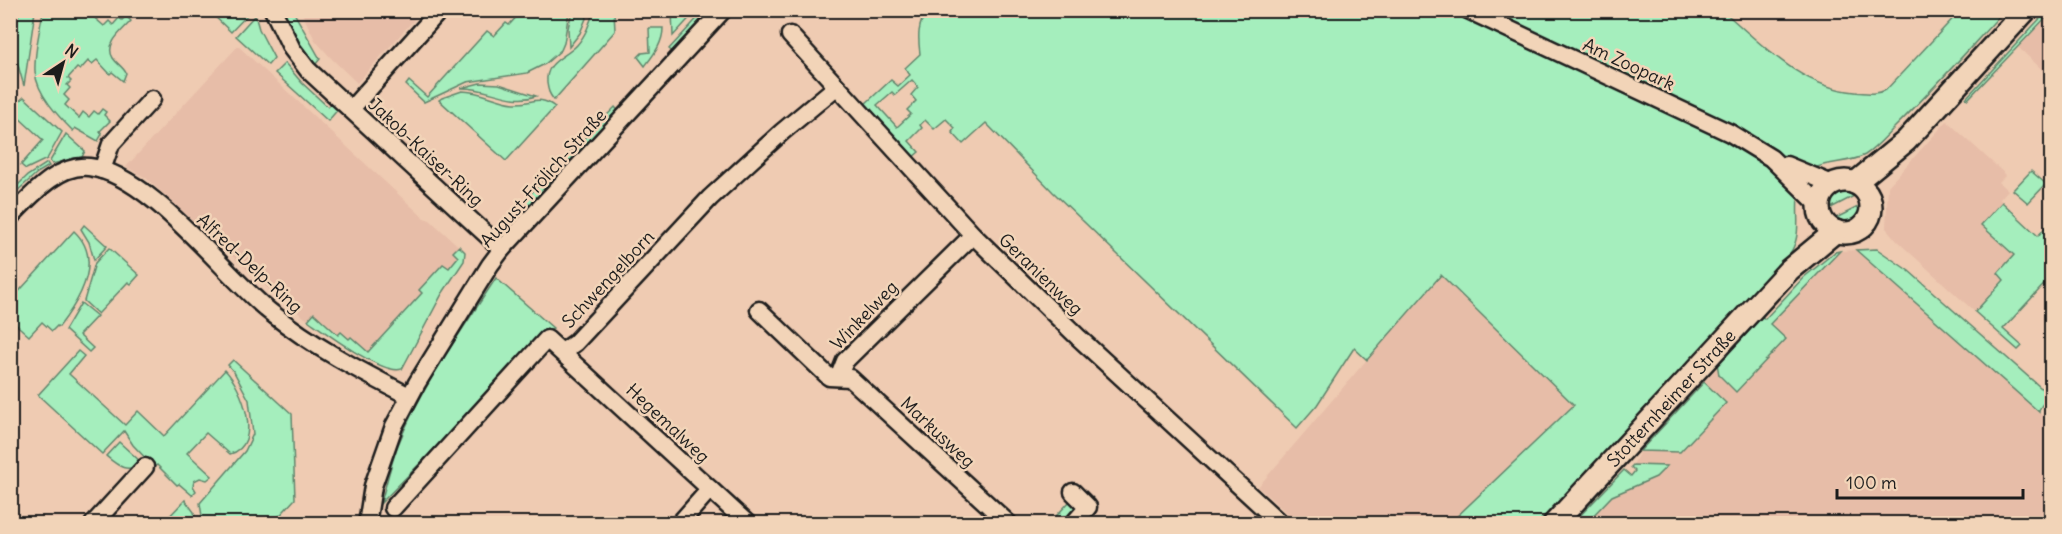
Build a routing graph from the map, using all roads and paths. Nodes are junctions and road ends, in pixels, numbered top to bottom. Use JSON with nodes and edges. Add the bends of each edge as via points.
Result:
{"nodes":[{"id":1,"x":273,"y":10,"type":"edge"},
{"id":2,"x":440,"y":10,"type":"edge"},
{"id":3,"x":723,"y":10,"type":"edge"},
{"id":4,"x":1468,"y":10,"type":"edge"},
{"id":5,"x":2026,"y":10,"type":"edge"},
{"id":6,"x":790,"y":35,"type":"dead end"},
{"id":7,"x":836,"y":87,"type":"junction"},
{"id":8,"x":152,"y":99,"type":"dead end"},
{"id":9,"x":351,"y":109,"type":"junction"},
{"id":10,"x":1771,"y":158,"type":"junction"},
{"id":11,"x":102,"y":170,"type":"junction"},
{"id":12,"x":1832,"y":184,"type":"junction"},
{"id":13,"x":1862,"y":189,"type":"junction"},
{"id":14,"x":10,"y":217,"type":"edge"},
{"id":15,"x":1826,"y":218,"type":"junction"},
{"id":16,"x":973,"y":235,"type":"junction"},
{"id":17,"x":502,"y":249,"type":"junction"},
{"id":18,"x":759,"y":310,"type":"dead end"},
{"id":19,"x":562,"y":352,"type":"junction"},
{"id":20,"x":839,"y":376,"type":"junction"},
{"id":21,"x":410,"y":396,"type":"junction"},
{"id":22,"x":145,"y":467,"type":"dead end"},
{"id":23,"x":710,"y":489,"type":"junction"},
{"id":24,"x":1073,"y":492,"type":"dead end"},
{"id":25,"x":393,"y":508,"type":"dead end"},
{"id":26,"x":93,"y":524,"type":"edge"},
{"id":27,"x":367,"y":524,"type":"edge"},
{"id":28,"x":679,"y":524,"type":"edge"},
{"id":29,"x":748,"y":524,"type":"edge"},
{"id":30,"x":1009,"y":524,"type":"edge"},
{"id":31,"x":1073,"y":524,"type":"edge"},
{"id":32,"x":1281,"y":524,"type":"edge"},
{"id":33,"x":1554,"y":524,"type":"edge"}],
"edges":[{"from":1,"to":9,"type":"street","name":"Jakob-Kaiser-Ring","via":[[292,49],[308,70]]},
{"from":2,"to":9,"type":"street","name":"Jakob-Kaiser-Ring"},
{"from":3,"to":17,"type":"street","name":"August-Frölich-Straße"},
{"from":4,"to":10,"type":"street","name":"Am Zoopark","via":[[1710,123]]},
{"from":5,"to":13,"type":"main road"},
{"from":6,"to":7,"type":"street","name":"Geranienweg"},
{"from":7,"to":16,"type":"street","name":"Geranienweg"},
{"from":7,"to":19,"type":"street","name":"Schwengelborn","via":[[710,198],[575,343]]},
{"from":8,"to":11,"type":"street","via":[[111,144]]},
{"from":9,"to":17,"type":"street","name":"Jakob-Kaiser-Ring"},
{"from":10,"to":12,"type":"street","name":"Am Zoopark"},
{"from":10,"to":15,"type":"street","name":"Am Zoopark"},
{"from":11,"to":14,"type":"street","name":"Alfred-Delp-Ring","via":[[81,166],[63,172],[41,185]]},
{"from":11,"to":21,"type":"street","name":"Alfred-Delp-Ring","via":[[132,183],[159,205],[267,310],[296,332],[350,366]]},
{"from":12,"to":13,"type":"main road","via":[[1847,181]]},
{"from":12,"to":15,"type":"main road","via":[[1821,197]]},
{"from":13,"to":15,"type":"main road","via":[[1871,211],[1866,224],[1849,233]]},
{"from":15,"to":33,"type":"main road","name":"Stotternheimer Straße","via":[[1789,270]]},
{"from":16,"to":20,"type":"street","name":"Winkelweg","via":[[844,361]]},
{"from":16,"to":32,"type":"street","name":"Geranienweg","via":[[1078,338]]},
{"from":17,"to":21,"type":"street","name":"August-Frölich-Straße"},
{"from":18,"to":20,"type":"street","name":"Winkelweg","via":[[829,377]]},
{"from":19,"to":23,"type":"street","name":"Hegemalweg"},
{"from":19,"to":25,"type":"street","name":"Schwengelborn","via":[[548,339]]},
{"from":20,"to":30,"type":"street","name":"Markusweg","via":[[850,378]]},
{"from":21,"to":27,"type":"street","name":"August-Frölich-Straße","via":[[385,450],[373,486]]},
{"from":22,"to":26,"type":"street"},
{"from":23,"to":28,"type":"street"},
{"from":23,"to":29,"type":"street","name":"Hegemalweg"},
{"from":24,"to":31,"type":"street","via":[[1088,507]]}]}
